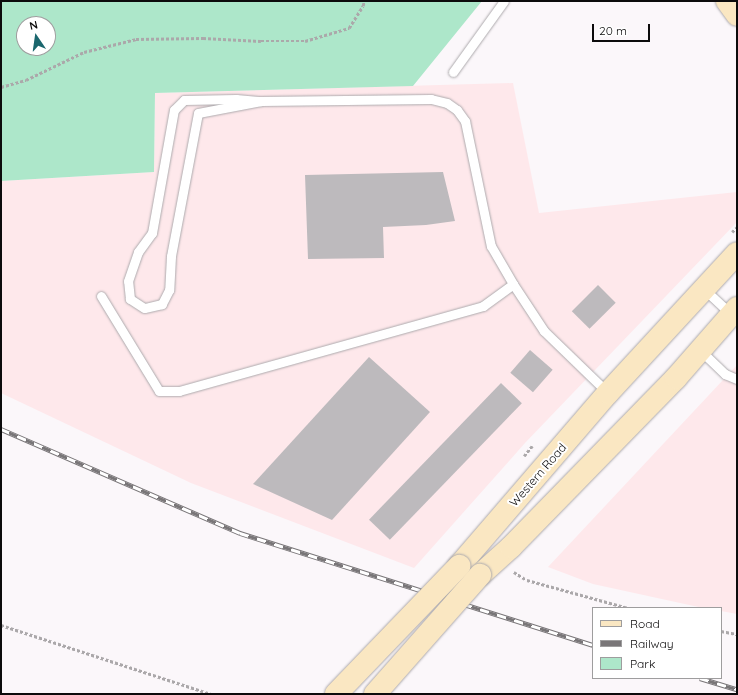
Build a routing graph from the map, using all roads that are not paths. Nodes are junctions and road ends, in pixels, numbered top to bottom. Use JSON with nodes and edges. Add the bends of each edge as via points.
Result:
{"nodes":[{"id":1,"x":504,"y":1,"type":"edge"},
{"id":2,"x":727,"y":1,"type":"edge"},
{"id":3,"x":737,"y":15,"type":"edge"},
{"id":4,"x":453,"y":72,"type":"dead end"},
{"id":5,"x":261,"y":101,"type":"junction"},
{"id":6,"x":737,"y":253,"type":"edge"},
{"id":7,"x":513,"y":284,"type":"junction"},
{"id":8,"x":704,"y":289,"type":"junction"},
{"id":9,"x":101,"y":296,"type":"dead end"},
{"id":10,"x":735,"y":314,"type":"edge"},
{"id":11,"x":700,"y":350,"type":"junction"},
{"id":12,"x":737,"y":379,"type":"edge"},
{"id":13,"x":608,"y":393,"type":"junction"},
{"id":14,"x":336,"y":694,"type":"edge"},
{"id":15,"x":375,"y":694,"type":"edge"}],
"edges":[{"from":1,"to":4,"type":"lane"},
{"from":2,"to":3,"type":"main road"},
{"from":5,"to":5,"type":"lane","via":[[198,113],[171,256],[169,290],[162,304],[144,308],[130,299],[128,281],[138,252],[152,233],[174,110],[184,100]]},
{"from":5,"to":7,"type":"lane","via":[[431,99],[452,106],[465,121],[492,246]]},
{"from":6,"to":8,"type":"main road","name":"Western Road"},
{"from":7,"to":9,"type":"lane","via":[[483,306],[179,391],[160,391]]},
{"from":7,"to":13,"type":"lane","via":[[544,331]]},
{"from":8,"to":10,"type":"lane"},
{"from":8,"to":13,"type":"main road","name":"Western Road"},
{"from":10,"to":11,"type":"main road"},
{"from":11,"to":12,"type":"lane","via":[[725,374]]},
{"from":11,"to":15,"type":"main road","bridge":true,"via":[[676,378],[480,575]]},
{"from":13,"to":14,"type":"main road","name":"Western Road","bridge":true,"via":[[459,566]]}]}
